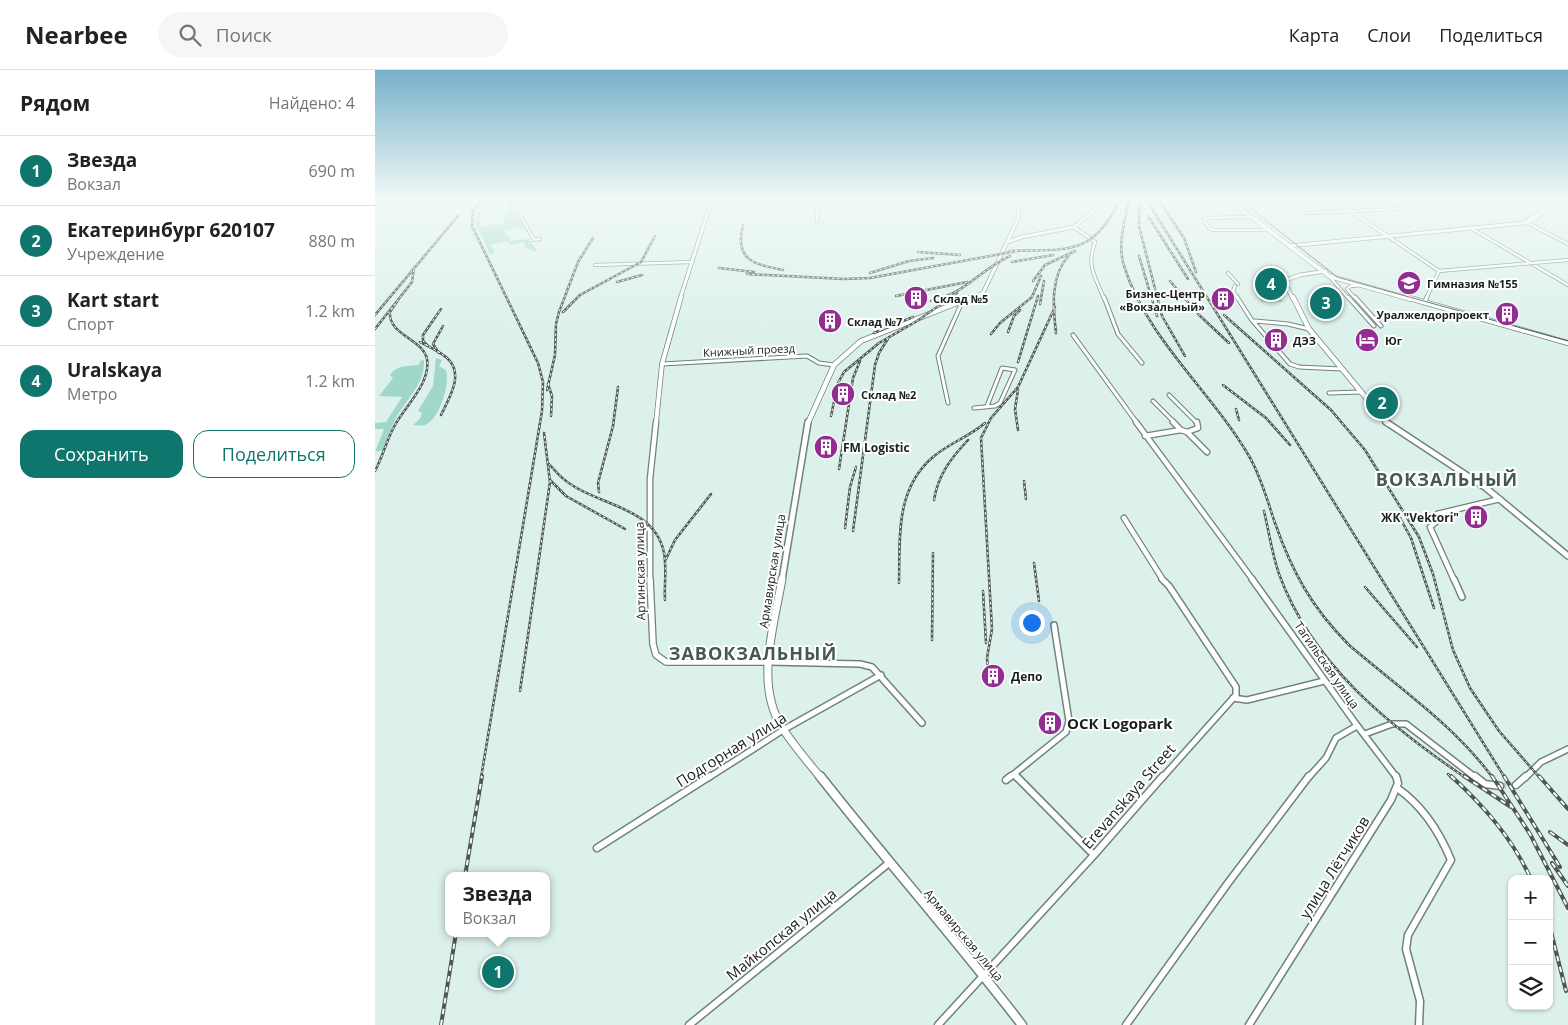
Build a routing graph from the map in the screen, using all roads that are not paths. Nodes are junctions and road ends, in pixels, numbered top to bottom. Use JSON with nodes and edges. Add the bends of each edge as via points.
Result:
{"nodes":[{"id":1,"x":699,"y":244,"type":"edge"},
{"id":2,"x":1006,"y":244,"type":"edge"},
{"id":3,"x":1095,"y":244,"type":"edge"},
{"id":4,"x":1305,"y":244,"type":"edge"},
{"id":5,"x":1398,"y":244,"type":"edge"},
{"id":6,"x":1498,"y":244,"type":"edge"},
{"id":7,"x":1290,"y":245,"type":"joint"},
{"id":8,"x":1568,"y":260,"type":"edge"},
{"id":9,"x":693,"y":262,"type":"junction"},
{"id":10,"x":1532,"y":263,"type":"junction"},
{"id":11,"x":595,"y":265,"type":"dead end"},
{"id":12,"x":1324,"y":271,"type":"junction"},
{"id":13,"x":1439,"y":271,"type":"junction"},
{"id":14,"x":1228,"y":273,"type":"dead end"},
{"id":15,"x":1329,"y":276,"type":"junction"},
{"id":16,"x":1568,"y":284,"type":"edge"},
{"id":17,"x":1363,"y":286,"type":"junction"},
{"id":18,"x":1349,"y":292,"type":"junction"},
{"id":19,"x":1344,"y":293,"type":"junction"},
{"id":20,"x":963,"y":300,"type":"junction"},
{"id":21,"x":1425,"y":301,"type":"junction"},
{"id":22,"x":1255,"y":321,"type":"junction"},
{"id":23,"x":1374,"y":326,"type":"dead end"},
{"id":24,"x":1381,"y":326,"type":"dead end"},
{"id":25,"x":1309,"y":329,"type":"junction"},
{"id":26,"x":1073,"y":335,"type":"dead end"},
{"id":27,"x":1568,"y":341,"type":"edge"},
{"id":28,"x":1142,"y":363,"type":"dead end"},
{"id":29,"x":662,"y":364,"type":"junction"},
{"id":30,"x":834,"y":365,"type":"junction"},
{"id":31,"x":1342,"y":369,"type":"junction"},
{"id":32,"x":1360,"y":392,"type":"junction"},
{"id":33,"x":1329,"y":393,"type":"dead end"},
{"id":34,"x":1169,"y":395,"type":"dead end"},
{"id":35,"x":1153,"y":400,"type":"dead end"},
{"id":36,"x":948,"y":403,"type":"dead end"},
{"id":37,"x":987,"y":406,"type":"junction"},
{"id":38,"x":974,"y":408,"type":"dead end"},
{"id":39,"x":1181,"y":430,"type":"junction"},
{"id":40,"x":1187,"y":432,"type":"junction"},
{"id":41,"x":1145,"y":436,"type":"junction"},
{"id":42,"x":1207,"y":452,"type":"dead end"},
{"id":43,"x":1500,"y":499,"type":"junction"},
{"id":44,"x":1124,"y":518,"type":"dead end"},
{"id":45,"x":1568,"y":556,"type":"edge"},
{"id":46,"x":1462,"y":597,"type":"dead end"},
{"id":47,"x":1054,"y":625,"type":"dead end"},
{"id":48,"x":769,"y":662,"type":"junction"},
{"id":49,"x":881,"y":675,"type":"junction"},
{"id":50,"x":1324,"y":681,"type":"junction"},
{"id":51,"x":1233,"y":698,"type":"junction"},
{"id":52,"x":922,"y":723,"type":"dead end"},
{"id":53,"x":1356,"y":724,"type":"junction"},
{"id":54,"x":783,"y":730,"type":"junction"},
{"id":55,"x":1365,"y":734,"type":"junction"},
{"id":56,"x":1568,"y":749,"type":"edge"},
{"id":57,"x":1014,"y":774,"type":"junction"},
{"id":58,"x":1006,"y":780,"type":"dead end"},
{"id":59,"x":1516,"y":785,"type":"tunnel mouth"},
{"id":60,"x":1500,"y":786,"type":"tunnel mouth"},
{"id":61,"x":1397,"y":788,"type":"junction"},
{"id":62,"x":597,"y":848,"type":"dead end"},
{"id":63,"x":1094,"y":855,"type":"junction"},
{"id":64,"x":889,"y":864,"type":"junction"},
{"id":65,"x":983,"y":974,"type":"junction"},
{"id":66,"x":689,"y":1025,"type":"edge"},
{"id":67,"x":937,"y":1025,"type":"edge"},
{"id":68,"x":1022,"y":1025,"type":"edge"},
{"id":69,"x":1126,"y":1025,"type":"edge"},
{"id":70,"x":1249,"y":1025,"type":"edge"},
{"id":71,"x":1419,"y":1025,"type":"edge"}],
"edges":[{"from":1,"to":9,"type":"street","name":"Артинская улица"},
{"from":2,"to":20,"type":"main road","name":"Армавирская улица","via":[[985,290]]},
{"from":3,"to":28,"type":"street","via":[[1090,262],[1118,333]]},
{"from":4,"to":7,"type":"main road"},
{"from":5,"to":13,"type":"street"},
{"from":6,"to":10,"type":"street"},
{"from":7,"to":12,"type":"main road"},
{"from":8,"to":10,"type":"street"},
{"from":9,"to":11,"type":"street"},
{"from":9,"to":29,"type":"street","name":"Артинская улица"},
{"from":10,"to":13,"type":"street"},
{"from":10,"to":16,"type":"street"},
{"from":12,"to":15,"type":"main road"},
{"from":12,"to":21,"type":"main road"},
{"from":12,"to":25,"type":"main road","via":[[1285,281]]},
{"from":13,"to":21,"type":"street"},
{"from":14,"to":22,"type":"street","via":[[1237,285],[1233,291]]},
{"from":15,"to":17,"type":"main road"},
{"from":15,"to":19,"type":"street"},
{"from":17,"to":18,"type":"street","via":[[1348,287]]},
{"from":17,"to":21,"type":"main road"},
{"from":18,"to":19,"type":"street"},
{"from":18,"to":24,"type":"street"},
{"from":19,"to":23,"type":"street"},
{"from":20,"to":30,"type":"main road","name":"Армавирская улица","via":[[861,341]]},
{"from":20,"to":36,"type":"street","via":[[938,356]]},
{"from":21,"to":27,"type":"main road"},
{"from":22,"to":25,"type":"street"},
{"from":22,"to":31,"type":"street","via":[[1294,366]]},
{"from":25,"to":31,"type":"main road"},
{"from":26,"to":41,"type":"street","name":"Тагильская улица"},
{"from":29,"to":30,"type":"street","name":"Книжный проезд","via":[[807,356],[819,363]]},
{"from":29,"to":48,"type":"street","name":"Артинская улица","via":[[650,479],[649,546],[654,652],[666,662]]},
{"from":30,"to":48,"type":"main road","name":"Армавирская улица","via":[[807,425]]},
{"from":31,"to":32,"type":"main road"},
{"from":32,"to":33,"type":"street"},
{"from":32,"to":43,"type":"main road","via":[[1399,434],[1477,481]]},
{"from":34,"to":40,"type":"street","via":[[1197,421],[1198,428]]},
{"from":35,"to":39,"type":"street"},
{"from":37,"to":37,"type":"street","via":[[1000,403],[1015,370],[1002,368]]},
{"from":37,"to":38,"type":"street"},
{"from":39,"to":40,"type":"street"},
{"from":39,"to":41,"type":"street"},
{"from":40,"to":42,"type":"street"},
{"from":41,"to":50,"type":"street","name":"Тагильская улица","via":[[1283,619]]},
{"from":43,"to":45,"type":"main road"},
{"from":43,"to":46,"type":"street","via":[[1437,514],[1436,522],[1430,527]]},
{"from":44,"to":51,"type":"street","via":[[1236,687]]},
{"from":47,"to":57,"type":"street","via":[[1069,720],[1065,732]]},
{"from":48,"to":49,"type":"street","name":"Артинская улица","via":[[860,664],[872,667]]},
{"from":48,"to":54,"type":"main road","name":"Армавирская улица","via":[[771,702],[775,718]]},
{"from":49,"to":52,"type":"street","name":"Артинская улица"},
{"from":49,"to":54,"type":"street","name":"Подгорная улица"},
{"from":50,"to":51,"type":"street","via":[[1247,700]]},
{"from":50,"to":53,"type":"street","name":"Тагильская улица"},
{"from":51,"to":63,"type":"street","name":"Erevanskaya Street"},
{"from":53,"to":55,"type":"street"},
{"from":53,"to":69,"type":"street","name":"Тагильская улица","via":[[1336,738],[1326,758],[1229,883]]},
{"from":54,"to":62,"type":"street","name":"Подгорная улица"},
{"from":54,"to":64,"type":"main road","name":"Армавирская улица"},
{"from":55,"to":60,"type":"street","via":[[1392,724],[1406,724],[1485,784]]},
{"from":55,"to":61,"type":"street","via":[[1396,775]]},
{"from":56,"to":59,"type":"street","via":[[1549,756]]},
{"from":57,"to":58,"type":"street"},
{"from":57,"to":63,"type":"street"},
{"from":61,"to":70,"type":"street","name":"улица Лётчиков"},
{"from":61,"to":71,"type":"street","via":[[1412,797],[1423,810],[1451,860],[1408,935],[1406,949],[1420,1001]]},
{"from":63,"to":65,"type":"street","name":"Erevanskaya Street"},
{"from":64,"to":65,"type":"main road","name":"Армавирская улица"},
{"from":64,"to":66,"type":"street","name":"Майкопская улица"},
{"from":65,"to":67,"type":"street","name":"Erevanskaya Street"},
{"from":65,"to":68,"type":"main road","name":"Армавирская улица"}]}
